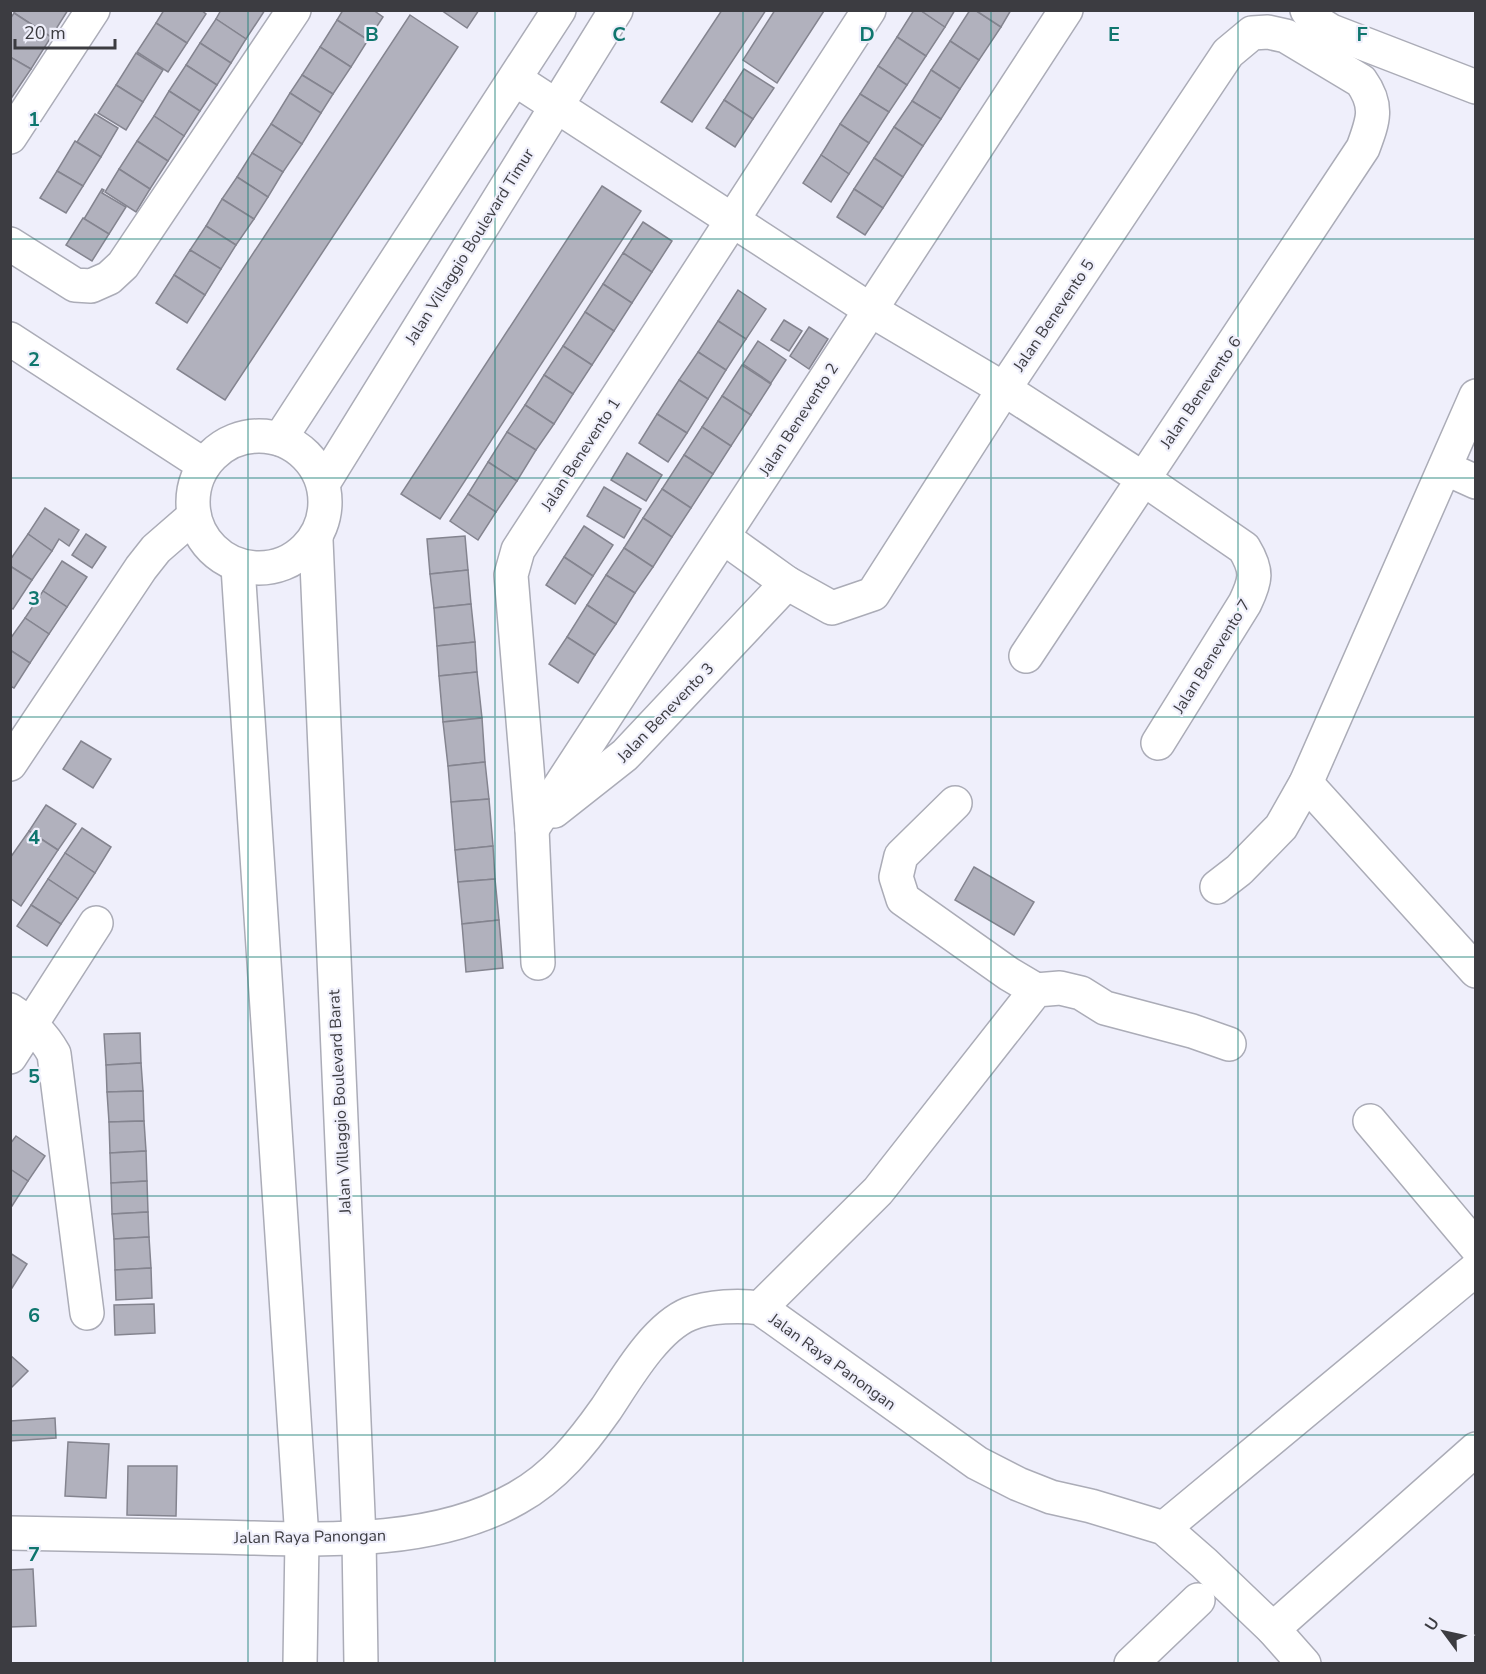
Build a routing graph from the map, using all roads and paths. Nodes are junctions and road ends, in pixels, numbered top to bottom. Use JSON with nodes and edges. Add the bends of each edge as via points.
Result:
{"nodes":[{"id":1,"x":93,"y":10,"type":"edge"},
{"id":2,"x":294,"y":10,"type":"edge"},
{"id":3,"x":559,"y":10,"type":"edge"},
{"id":4,"x":616,"y":10,"type":"edge"},
{"id":5,"x":869,"y":10,"type":"edge"},
{"id":6,"x":1066,"y":10,"type":"edge"},
{"id":7,"x":1307,"y":10,"type":"edge"},
{"id":8,"x":515,"y":79,"type":"junction"},
{"id":9,"x":1476,"y":87,"type":"edge"},
{"id":10,"x":556,"y":105,"type":"junction"},
{"id":11,"x":1371,"y":126,"type":"joint"},
{"id":12,"x":10,"y":137,"type":"edge"},
{"id":13,"x":734,"y":220,"type":"junction"},
{"id":14,"x":10,"y":244,"type":"edge"},
{"id":15,"x":869,"y":309,"type":"junction"},
{"id":16,"x":10,"y":339,"type":"edge"},
{"id":17,"x":1004,"y":389,"type":"junction"},
{"id":18,"x":1476,"y":396,"type":"edge"},
{"id":19,"x":280,"y":439,"type":"junction"},
{"id":20,"x":204,"y":465,"type":"junction"},
{"id":21,"x":1445,"y":468,"type":"junction"},
{"id":22,"x":1142,"y":478,"type":"junction"},
{"id":23,"x":324,"y":482,"type":"junction"},
{"id":24,"x":1476,"y":482,"type":"edge"},
{"id":25,"x":194,"y":516,"type":"junction"},
{"id":26,"x":723,"y":537,"type":"junction"},
{"id":27,"x":316,"y":540,"type":"junction"},
{"id":28,"x":238,"y":567,"type":"junction"},
{"id":29,"x":787,"y":583,"type":"junction"},
{"id":30,"x":1026,"y":656,"type":"dead end"},
{"id":31,"x":1158,"y":743,"type":"dead end"},
{"id":32,"x":10,"y":764,"type":"edge"},
{"id":33,"x":1306,"y":783,"type":"junction"},
{"id":34,"x":955,"y":803,"type":"dead end"},
{"id":35,"x":532,"y":829,"type":"junction"},
{"id":36,"x":1217,"y":887,"type":"dead end"},
{"id":37,"x":96,"y":923,"type":"dead end"},
{"id":38,"x":538,"y":963,"type":"dead end"},
{"id":39,"x":1476,"y":971,"type":"edge"},
{"id":40,"x":1036,"y":990,"type":"junction"},
{"id":41,"x":21,"y":1017,"type":"edge"},
{"id":42,"x":1229,"y":1044,"type":"dead end"},
{"id":43,"x":10,"y":1057,"type":"edge"},
{"id":44,"x":1370,"y":1121,"type":"dead end"},
{"id":45,"x":1476,"y":1247,"type":"edge"},
{"id":46,"x":1476,"y":1269,"type":"edge"},
{"id":47,"x":760,"y":1308,"type":"junction"},
{"id":48,"x":87,"y":1313,"type":"dead end"},
{"id":49,"x":1476,"y":1449,"type":"edge"},
{"id":50,"x":1164,"y":1528,"type":"junction"},
{"id":51,"x":10,"y":1533,"type":"edge"},
{"id":52,"x":359,"y":1538,"type":"junction"},
{"id":53,"x":302,"y":1539,"type":"junction"},
{"id":54,"x":1198,"y":1600,"type":"dead end"},
{"id":55,"x":1273,"y":1629,"type":"junction"},
{"id":56,"x":300,"y":1664,"type":"edge"},
{"id":57,"x":361,"y":1664,"type":"edge"},
{"id":58,"x":1131,"y":1664,"type":"edge"},
{"id":59,"x":1304,"y":1664,"type":"edge"}],
"edges":[{"from":1,"to":12,"type":"street"},
{"from":2,"to":14,"type":"street","via":[[123,265],[109,278],[92,286],[75,285]]},
{"from":3,"to":8,"type":"street"},
{"from":4,"to":10,"type":"street","name":"Jalan Villaggio Boulevard Timur"},
{"from":5,"to":13,"type":"street","name":"Jalan Benevento 1"},
{"from":6,"to":15,"type":"street","name":"Jalan Benevento 2"},
{"from":7,"to":9,"type":"street","via":[[1315,21],[1331,31]]},
{"from":8,"to":10,"type":"street","name":"Jalan Benevento 7"},
{"from":8,"to":19,"type":"street"},
{"from":10,"to":13,"type":"street","name":"Jalan Benevento 7"},
{"from":10,"to":23,"type":"street","name":"Jalan Villaggio Boulevard Timur"},
{"from":11,"to":17,"type":"street","name":"Jalan Benevento 5","via":[[1374,111],[1361,81],[1286,36],[1252,33],[1228,52]]},
{"from":11,"to":22,"type":"street","name":"Jalan Benevento 6","via":[[1363,148]]},
{"from":13,"to":15,"type":"street","name":"Jalan Benevento 7"},
{"from":13,"to":35,"type":"street","name":"Jalan Benevento 1","via":[[518,550],[511,575]]},
{"from":15,"to":17,"type":"street","name":"Jalan Benevento 7"},
{"from":15,"to":26,"type":"street","name":"Jalan Benevento 2"},
{"from":16,"to":20,"type":"street"},
{"from":17,"to":22,"type":"street","name":"Jalan Benevento 7"},
{"from":17,"to":29,"type":"street","name":"Jalan Benevento 5","via":[[873,594],[832,608]]},
{"from":18,"to":21,"type":"street"},
{"from":19,"to":20,"type":"street","via":[[252,436],[225,446]]},
{"from":19,"to":23,"type":"street","via":[[307,455]]},
{"from":20,"to":25,"type":"street","via":[[194,490]]},
{"from":21,"to":24,"type":"street"},
{"from":21,"to":33,"type":"street"},
{"from":22,"to":30,"type":"street","name":"Jalan Benevento 6"},
{"from":22,"to":31,"type":"street","name":"Jalan Benevento 7","via":[[1244,548],[1253,564],[1255,583]]},
{"from":23,"to":27,"type":"street","via":[[326,512]]},
{"from":25,"to":28,"type":"street","via":[[209,548]]},
{"from":25,"to":32,"type":"street","via":[[156,549],[141,568]]},
{"from":26,"to":29,"type":"street"},
{"from":26,"to":35,"type":"street","name":"Jalan Benevento 2"},
{"from":27,"to":28,"type":"street","via":[[281,566]]},
{"from":27,"to":52,"type":"street","name":"Jalan Villaggio Boulevard Barat"},
{"from":28,"to":53,"type":"street"},
{"from":29,"to":35,"type":"street","name":"Jalan Benevento 3","via":[[625,755]]},
{"from":33,"to":36,"type":"street","via":[[1281,827]]},
{"from":33,"to":39,"type":"street"},
{"from":34,"to":40,"type":"street","via":[[901,856],[896,877],[903,900]]},
{"from":35,"to":38,"type":"street","name":"Jalan Benevento 1"},
{"from":37,"to":41,"type":"street"},
{"from":40,"to":42,"type":"street","via":[[1060,988],[1082,993],[1105,1008]]},
{"from":40,"to":47,"type":"street","via":[[878,1191]]},
{"from":41,"to":43,"type":"street"},
{"from":41,"to":48,"type":"street","via":[[47,1040],[54,1054]]},
{"from":44,"to":45,"type":"street"},
{"from":46,"to":50,"type":"street"},
{"from":47,"to":50,"type":"street","name":"Jalan Raya Panongan","via":[[977,1463],[1051,1497]]},
{"from":47,"to":52,"type":"street","name":"Jalan Raya Panongan","via":[[738,1305],[688,1314],[660,1334],[574,1452],[518,1498],[479,1516],[393,1536]]},
{"from":49,"to":55,"type":"street"},
{"from":50,"to":55,"type":"street","name":"Jalan Raya Panongan"},
{"from":51,"to":53,"type":"street","name":"Jalan Raya Panongan"},
{"from":52,"to":53,"type":"street","name":"Jalan Raya Panongan"},
{"from":52,"to":57,"type":"street","name":"Jalan Villaggio Boulevard Barat"},
{"from":53,"to":56,"type":"street"},
{"from":54,"to":58,"type":"street"},
{"from":55,"to":59,"type":"street","name":"Jalan Raya Panongan"}]}
